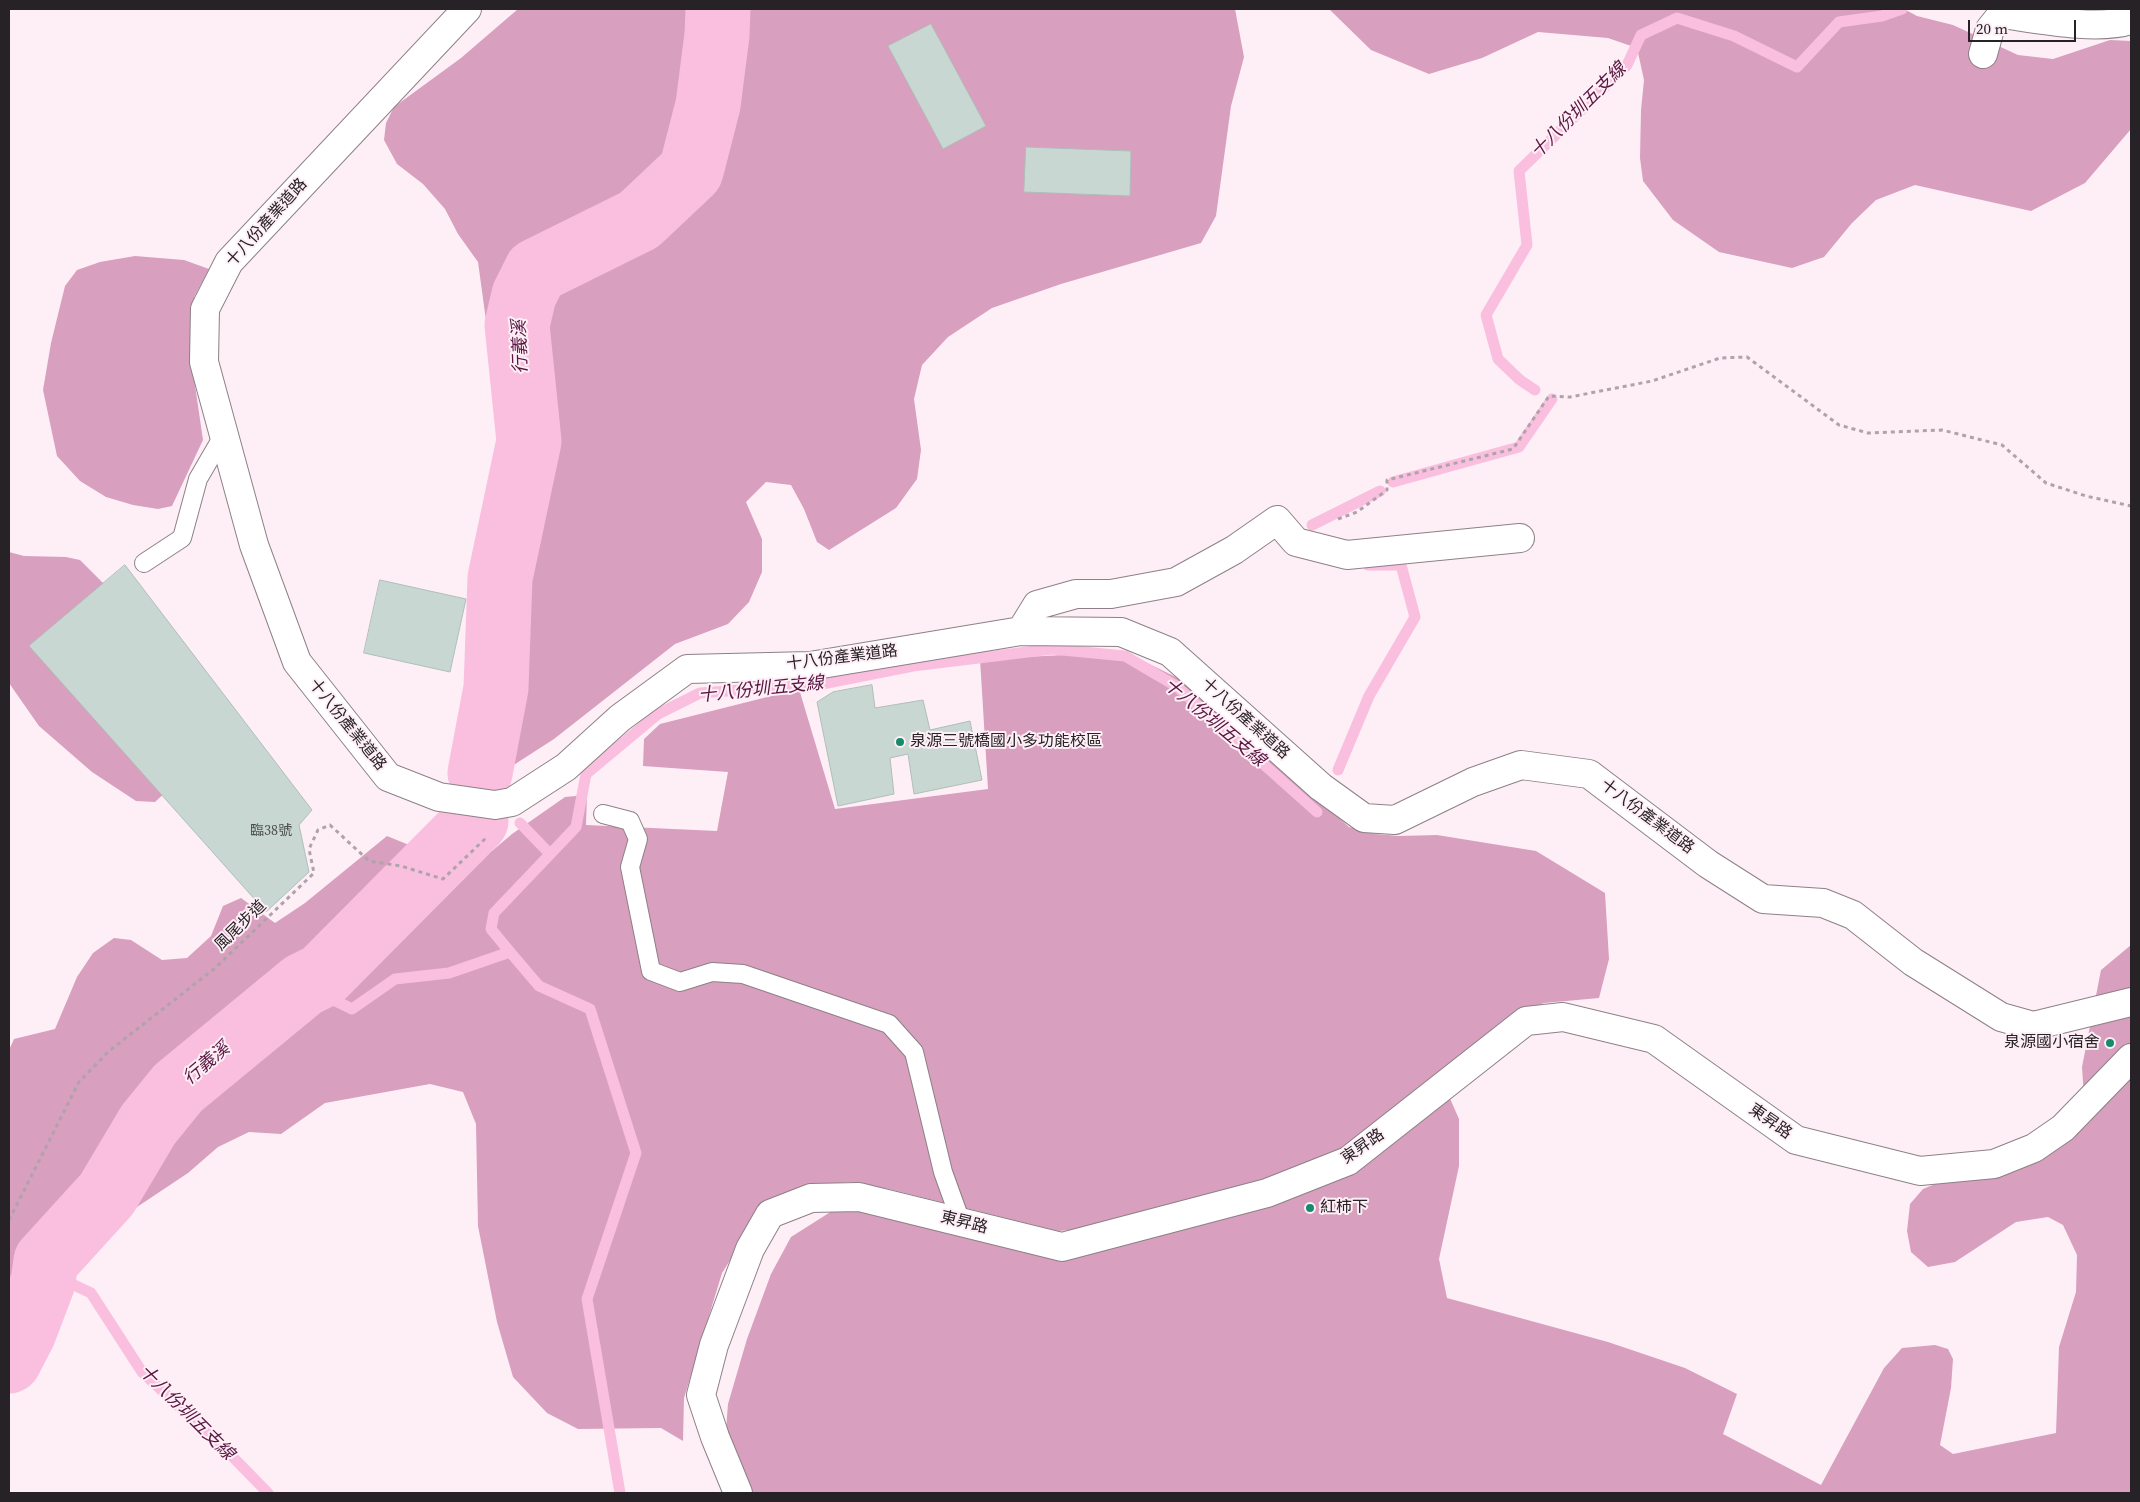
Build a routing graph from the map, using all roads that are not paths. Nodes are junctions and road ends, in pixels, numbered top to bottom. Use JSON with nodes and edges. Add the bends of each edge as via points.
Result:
{"nodes":[{"id":1,"x":467,"y":9,"type":"edge"},
{"id":2,"x":2131,"y":20,"type":"edge"},
{"id":3,"x":1983,"y":54,"type":"dead end"},
{"id":4,"x":223,"y":436,"type":"junction"},
{"id":5,"x":1520,"y":538,"type":"dead end"},
{"id":6,"x":144,"y":563,"type":"dead end"},
{"id":7,"x":1021,"y":631,"type":"junction"},
{"id":8,"x":602,"y":814,"type":"dead end"},
{"id":9,"x":2131,"y":1002,"type":"edge"},
{"id":10,"x":2131,"y":1058,"type":"edge"},
{"id":11,"x":961,"y":1222,"type":"junction"},
{"id":12,"x":738,"y":1493,"type":"edge"}],
"edges":[{"from":1,"to":4,"type":"street","name":"十八份產業道路","via":[[229,262],[205,309],[204,362]]},
{"from":2,"to":3,"type":"street","via":[[2116,24],[2053,21],[2002,14],[1990,28]]},
{"from":4,"to":6,"type":"lane","via":[[198,479],[182,538]]},
{"from":4,"to":7,"type":"street","name":"十八份產業道路","via":[[254,545],[297,662],[388,776],[438,797],[495,805],[512,802],[566,767],[620,718],[687,669],[810,666]]},
{"from":5,"to":7,"type":"street","via":[[1347,555],[1296,542],[1277,520],[1234,550],[1176,582],[1111,594],[1076,594],[1037,605]]},
{"from":7,"to":9,"type":"street","name":"十八份產業道路","via":[[1121,632],[1170,652],[1321,787],[1364,818],[1395,820],[1473,782],[1521,765],[1589,774],[1708,864],[1763,899],[1823,903],[1853,915],[1913,962],[2001,1017],[2033,1026]]},
{"from":8,"to":11,"type":"lane","via":[[630,822],[638,839],[630,868],[651,971],[680,982],[712,972],[742,974],[889,1024],[914,1052],[943,1172]]},
{"from":10,"to":11,"type":"street","name":"東昇路","via":[[2063,1128],[2034,1148],[1994,1164],[1920,1171],[1796,1140],[1654,1039],[1563,1017],[1526,1021],[1348,1161],[1267,1193],[1062,1247]]},
{"from":11,"to":12,"type":"street","name":"東昇路","via":[[859,1197],[811,1198],[770,1214],[747,1257],[714,1345],[701,1395]]}]}
